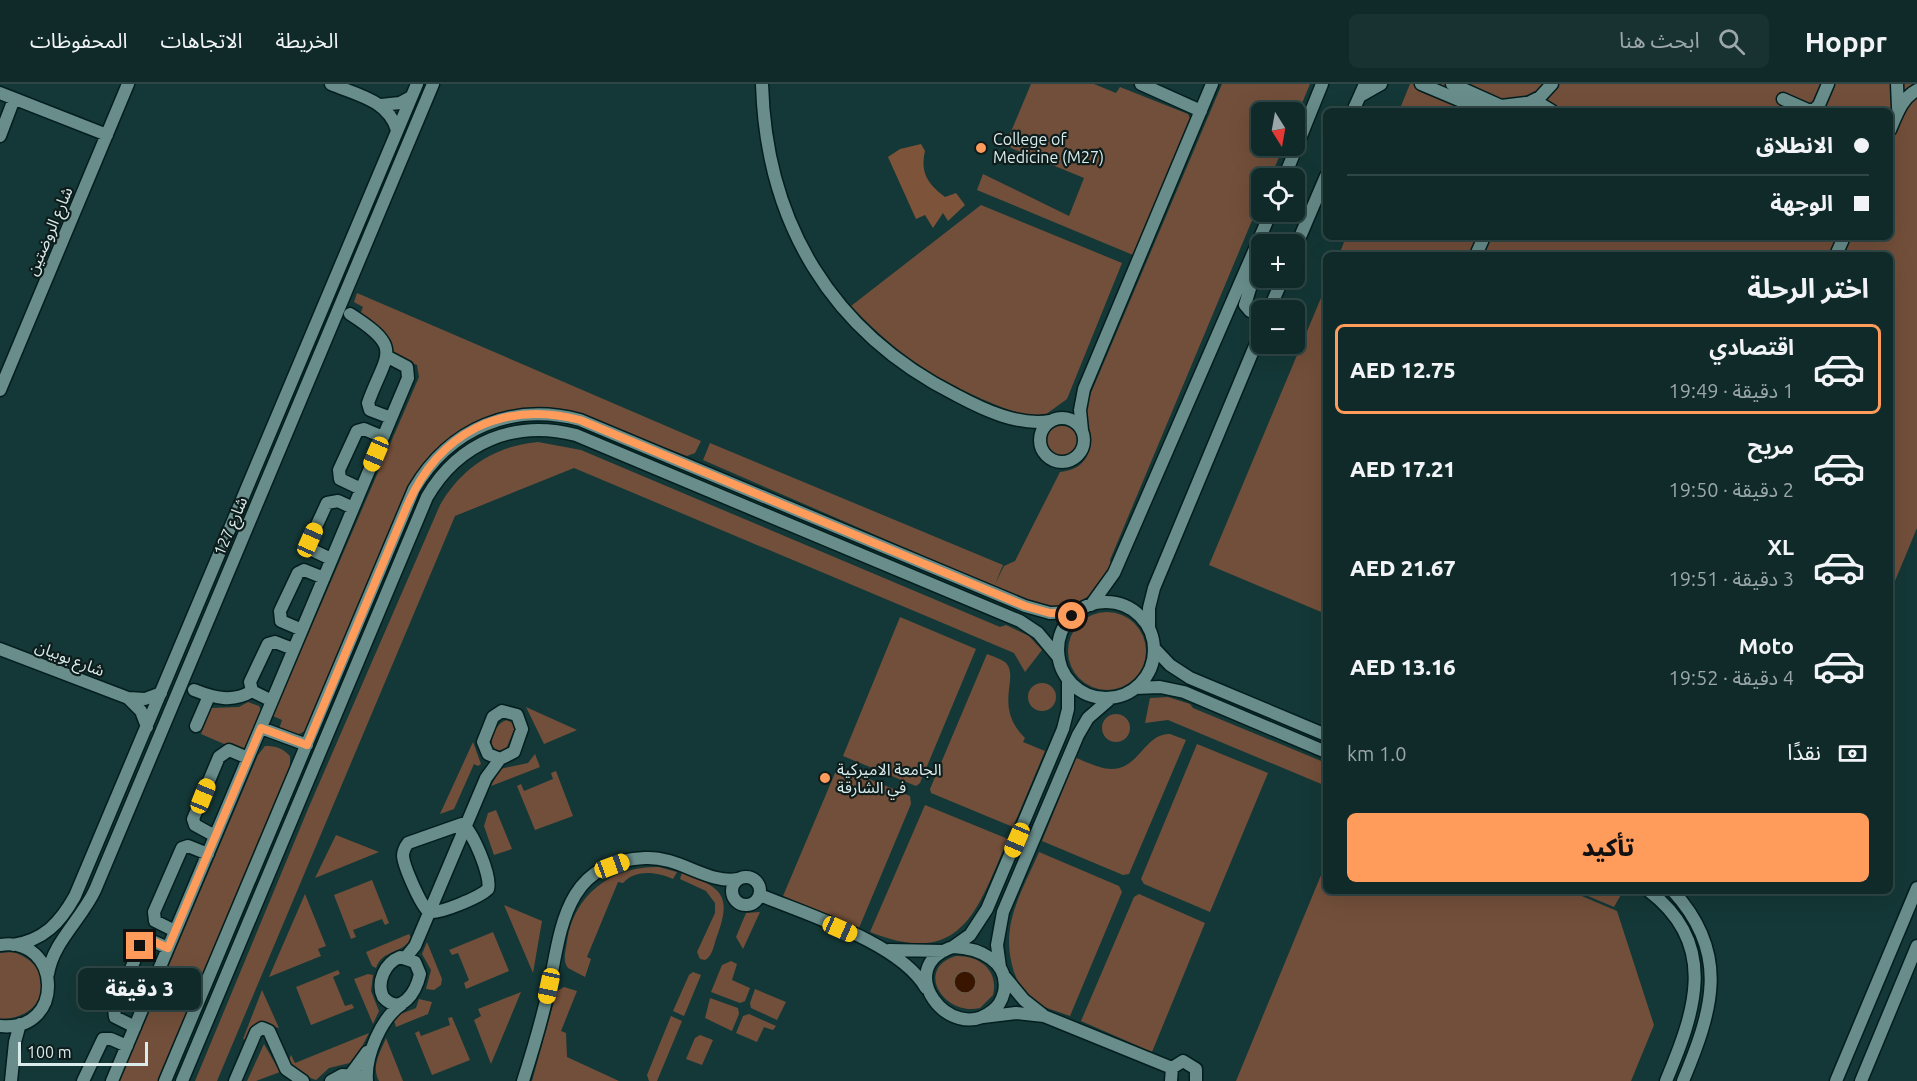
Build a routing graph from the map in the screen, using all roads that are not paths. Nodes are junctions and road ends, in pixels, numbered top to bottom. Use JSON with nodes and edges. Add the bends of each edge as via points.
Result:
{"nodes":[{"id":1,"x":128,"y":84,"type":"edge"},
{"id":2,"x":331,"y":84,"type":"edge"},
{"id":3,"x":417,"y":84,"type":"edge"},
{"id":4,"x":433,"y":84,"type":"edge"},
{"id":5,"x":762,"y":84,"type":"edge"},
{"id":6,"x":1141,"y":84,"type":"edge"},
{"id":7,"x":1153,"y":84,"type":"edge"},
{"id":8,"x":1212,"y":84,"type":"edge"},
{"id":9,"x":1322,"y":84,"type":"edge"},
{"id":10,"x":1381,"y":84,"type":"edge"},
{"id":11,"x":1421,"y":84,"type":"edge"},
{"id":12,"x":1452,"y":84,"type":"edge"},
{"id":13,"x":1553,"y":84,"type":"edge"},
{"id":14,"x":1828,"y":84,"type":"edge"},
{"id":15,"x":1898,"y":84,"type":"edge"},
{"id":16,"x":1917,"y":89,"type":"edge"},
{"id":17,"x":1362,"y":90,"type":"edge"},
{"id":18,"x":0,"y":93,"type":"edge"},
{"id":19,"x":1165,"y":95,"type":"junction"},
{"id":20,"x":411,"y":97,"type":"junction"},
{"id":21,"x":14,"y":99,"type":"junction"},
{"id":22,"x":1783,"y":99,"type":"dead end"},
{"id":23,"x":1528,"y":103,"type":"junction"},
{"id":24,"x":381,"y":105,"type":"junction"},
{"id":25,"x":1354,"y":108,"type":"edge"},
{"id":26,"x":1478,"y":108,"type":"edge"},
{"id":27,"x":1520,"y":108,"type":"edge"},
{"id":28,"x":1548,"y":108,"type":"edge"},
{"id":29,"x":1553,"y":108,"type":"edge"},
{"id":30,"x":1803,"y":108,"type":"edge"},
{"id":31,"x":1816,"y":108,"type":"edge"},
{"id":32,"x":1201,"y":111,"type":"junction"},
{"id":33,"x":1896,"y":115,"type":"junction"},
{"id":34,"x":1893,"y":122,"type":"edge"},
{"id":35,"x":397,"y":130,"type":"junction"},
{"id":36,"x":106,"y":135,"type":"junction"},
{"id":37,"x":0,"y":136,"type":"edge"},
{"id":38,"x":1288,"y":168,"type":"edge"},
{"id":39,"x":1323,"y":183,"type":"edge"},
{"id":40,"x":1267,"y":222,"type":"edge"},
{"id":41,"x":1301,"y":234,"type":"edge"},
{"id":42,"x":1246,"y":274,"type":"junction"},
{"id":43,"x":1251,"y":311,"type":"edge"},
{"id":44,"x":350,"y":314,"type":"dead end"},
{"id":45,"x":1252,"y":354,"type":"edge"},
{"id":46,"x":388,"y":357,"type":"junction"},
{"id":47,"x":3,"y":372,"type":"edge"},
{"id":48,"x":1084,"y":389,"type":"junction"},
{"id":49,"x":0,"y":390,"type":"edge"},
{"id":50,"x":391,"y":418,"type":"junction"},
{"id":51,"x":1010,"y":418,"type":"junction"},
{"id":52,"x":1053,"y":420,"type":"junction"},
{"id":53,"x":1082,"y":430,"type":"junction"},
{"id":54,"x":383,"y":437,"type":"junction"},
{"id":55,"x":1041,"y":447,"type":"junction"},
{"id":56,"x":361,"y":489,"type":"junction"},
{"id":57,"x":353,"y":508,"type":"junction"},
{"id":58,"x":332,"y":559,"type":"junction"},
{"id":59,"x":324,"y":578,"type":"junction"},
{"id":60,"x":1091,"y":605,"type":"junction"},
{"id":61,"x":1077,"y":612,"type":"junction"},
{"id":62,"x":356,"y":628,"type":"junction"},
{"id":63,"x":1149,"y":629,"type":"junction"},
{"id":64,"x":302,"y":630,"type":"junction"},
{"id":65,"x":370,"y":634,"type":"junction"},
{"id":66,"x":1154,"y":648,"type":"junction"},
{"id":67,"x":0,"y":649,"type":"edge"},
{"id":68,"x":293,"y":650,"type":"junction"},
{"id":69,"x":1059,"y":658,"type":"junction"},
{"id":70,"x":1068,"y":680,"type":"junction"},
{"id":71,"x":1135,"y":688,"type":"junction"},
{"id":72,"x":194,"y":690,"type":"dead end"},
{"id":73,"x":252,"y":691,"type":"junction"},
{"id":74,"x":162,"y":693,"type":"junction"},
{"id":75,"x":209,"y":696,"type":"junction"},
{"id":76,"x":128,"y":698,"type":"junction"},
{"id":77,"x":1111,"y":698,"type":"junction"},
{"id":78,"x":272,"y":701,"type":"junction"},
{"id":79,"x":196,"y":726,"type":"dead end"},
{"id":80,"x":147,"y":728,"type":"junction"},
{"id":81,"x":261,"y":728,"type":"junction"},
{"id":82,"x":1063,"y":729,"type":"junction"},
{"id":83,"x":1323,"y":734,"type":"edge"},
{"id":84,"x":1078,"y":735,"type":"junction"},
{"id":85,"x":307,"y":745,"type":"junction"},
{"id":86,"x":1323,"y":751,"type":"edge"},
{"id":87,"x":488,"y":754,"type":"junction"},
{"id":88,"x":248,"y":758,"type":"junction"},
{"id":89,"x":501,"y":759,"type":"junction"},
{"id":90,"x":486,"y":778,"type":"junction"},
{"id":91,"x":465,"y":826,"type":"junction"},
{"id":92,"x":215,"y":836,"type":"junction"},
{"id":93,"x":208,"y":854,"type":"junction"},
{"id":94,"x":257,"y":863,"type":"junction"},
{"id":95,"x":271,"y":871,"type":"junction"},
{"id":96,"x":738,"y":879,"type":"junction"},
{"id":97,"x":720,"y":880,"type":"junction"},
{"id":98,"x":1917,"y":888,"type":"edge"},
{"id":99,"x":732,"y":892,"type":"junction"},
{"id":100,"x":1652,"y":894,"type":"edge"},
{"id":101,"x":1675,"y":894,"type":"edge"},
{"id":102,"x":760,"y":895,"type":"junction"},
{"id":103,"x":429,"y":912,"type":"junction"},
{"id":104,"x":175,"y":931,"type":"junction"},
{"id":105,"x":6,"y":945,"type":"edge"},
{"id":106,"x":1917,"y":946,"type":"edge"},
{"id":107,"x":168,"y":948,"type":"junction"},
{"id":108,"x":949,"y":949,"type":"junction"},
{"id":109,"x":889,"y":950,"type":"junction"},
{"id":110,"x":411,"y":959,"type":"junction"},
{"id":111,"x":1002,"y":972,"type":"junction"},
{"id":112,"x":48,"y":974,"type":"junction"},
{"id":113,"x":928,"y":992,"type":"junction"},
{"id":114,"x":383,"y":997,"type":"junction"},
{"id":115,"x":402,"y":1004,"type":"junction"},
{"id":116,"x":1044,"y":1016,"type":"junction"},
{"id":117,"x":982,"y":1017,"type":"junction"},
{"id":118,"x":20,"y":1024,"type":"junction"},
{"id":119,"x":0,"y":1026,"type":"edge"},
{"id":120,"x":135,"y":1026,"type":"junction"},
{"id":121,"x":127,"y":1046,"type":"junction"},
{"id":122,"x":351,"y":1074,"type":"junction"},
{"id":123,"x":1172,"y":1075,"type":"edge"},
{"id":124,"x":1200,"y":1078,"type":"edge"},
{"id":125,"x":11,"y":1081,"type":"edge"},
{"id":126,"x":83,"y":1081,"type":"edge"},
{"id":127,"x":112,"y":1081,"type":"edge"},
{"id":128,"x":165,"y":1081,"type":"edge"},
{"id":129,"x":182,"y":1081,"type":"edge"},
{"id":130,"x":235,"y":1081,"type":"edge"},
{"id":131,"x":303,"y":1081,"type":"edge"},
{"id":132,"x":331,"y":1081,"type":"edge"},
{"id":133,"x":367,"y":1081,"type":"edge"},
{"id":134,"x":523,"y":1081,"type":"edge"},
{"id":135,"x":1666,"y":1081,"type":"edge"},
{"id":136,"x":1683,"y":1081,"type":"edge"},
{"id":137,"x":1836,"y":1081,"type":"edge"},
{"id":138,"x":1861,"y":1081,"type":"edge"}],
"edges":[{"from":1,"to":36,"type":"street","name":"شارع الروضتين"},
{"from":2,"to":24,"type":"street"},
{"from":3,"to":20,"type":"street","name":"شارع 127"},
{"from":4,"to":112,"type":"street","name":"شارع 127","via":[[95,890],[81,917],[54,951]]},
{"from":5,"to":51,"type":"street","via":[[766,135],[776,185],[794,234],[819,278],[866,333],[903,364],[944,389]]},
{"from":6,"to":19,"type":"street"},
{"from":7,"to":19,"type":"street"},
{"from":8,"to":32,"type":"street"},
{"from":9,"to":38,"type":"street"},
{"from":10,"to":17,"type":"street"},
{"from":11,"to":26,"type":"street"},
{"from":12,"to":23,"type":"street","via":[[1501,106]]},
{"from":13,"to":23,"type":"street"},
{"from":13,"to":29,"type":"street"},
{"from":14,"to":31,"type":"street"},
{"from":15,"to":16,"type":"street"},
{"from":15,"to":33,"type":"street"},
{"from":16,"to":33,"type":"street","via":[[1909,94]]},
{"from":17,"to":25,"type":"street"},
{"from":18,"to":21,"type":"street"},
{"from":19,"to":32,"type":"street"},
{"from":20,"to":24,"type":"street"},
{"from":20,"to":35,"type":"street","name":"شارع 127"},
{"from":21,"to":36,"type":"street"},
{"from":21,"to":37,"type":"street"},
{"from":22,"to":30,"type":"street"},
{"from":23,"to":27,"type":"street"},
{"from":23,"to":28,"type":"street"},
{"from":24,"to":35,"type":"street","via":[[390,113]]},
{"from":32,"to":48,"type":"street"},
{"from":33,"to":34,"type":"street"},
{"from":35,"to":74,"type":"street","name":"شارع 127"},
{"from":36,"to":47,"type":"street","name":"شارع الروضتين"},
{"from":39,"to":41,"type":"street"},
{"from":40,"to":42,"type":"street"},
{"from":42,"to":43,"type":"street","via":[[1251,285],[1245,305]]},
{"from":42,"to":60,"type":"street","via":[[1114,573]]},
{"from":44,"to":46,"type":"street","via":[[376,332],[387,346]]},
{"from":45,"to":63,"type":"street","via":[[1154,588]]},
{"from":46,"to":50,"type":"street","via":[[409,370]]},
{"from":46,"to":50,"type":"street","via":[[368,403],[370,410]]},
{"from":47,"to":49,"type":"street","name":"شارع الروضتين"},
{"from":48,"to":52,"type":"street"},
{"from":48,"to":53,"type":"street"},
{"from":50,"to":54,"type":"street"},
{"from":51,"to":52,"type":"street","via":[[1030,422]]},
{"from":51,"to":55,"type":"street"},
{"from":52,"to":53,"type":"street","via":[[1071,420]]},
{"from":52,"to":55,"type":"street","via":[[1043,428]]},
{"from":53,"to":55,"type":"street","via":[[1082,452],[1071,461],[1056,462]]},
{"from":54,"to":56,"type":"street"},
{"from":54,"to":56,"type":"street","via":[[364,429],[357,431],[339,470],[340,479]]},
{"from":56,"to":57,"type":"street"},
{"from":57,"to":58,"type":"street"},
{"from":57,"to":58,"type":"street","via":[[338,501],[327,503],[310,540],[312,550]]},
{"from":58,"to":59,"type":"street"},
{"from":59,"to":64,"type":"street"},
{"from":59,"to":64,"type":"street","via":[[308,571],[298,573],[280,611],[281,621]]},
{"from":60,"to":61,"type":"street"},
{"from":60,"to":63,"type":"street","via":[[1106,602],[1124,606]]},
{"from":61,"to":62,"type":"street","via":[[1050,613],[1025,606],[580,420],[528,413],[476,427],[434,460],[414,489]]},
{"from":61,"to":69,"type":"street","via":[[1060,636]]},
{"from":62,"to":65,"type":"street"},
{"from":62,"to":85,"type":"street"},
{"from":63,"to":66,"type":"street"},
{"from":64,"to":68,"type":"street"},
{"from":65,"to":69,"type":"street","via":[[427,497],[445,471],[469,450],[497,436],[545,429],[591,441],[1020,621],[1038,633]]},
{"from":65,"to":95,"type":"street"},
{"from":66,"to":71,"type":"street","via":[[1150,670]]},
{"from":66,"to":83,"type":"street","via":[[1190,678]]},
{"from":67,"to":76,"type":"street","name":"شارع بوبيان"},
{"from":68,"to":73,"type":"street","via":[[275,642],[268,645],[250,682]]},
{"from":68,"to":78,"type":"street"},
{"from":69,"to":70,"type":"street"},
{"from":70,"to":77,"type":"street","via":[[1090,695]]},
{"from":70,"to":82,"type":"street"},
{"from":71,"to":77,"type":"street"},
{"from":71,"to":86,"type":"street","via":[[1160,687],[1184,692]]},
{"from":72,"to":75,"type":"street"},
{"from":73,"to":75,"type":"street","via":[[239,698]]},
{"from":73,"to":78,"type":"street"},
{"from":74,"to":76,"type":"street","name":"شارع بوبيان","via":[[145,699]]},
{"from":74,"to":80,"type":"street","name":"شارع 127"},
{"from":75,"to":79,"type":"street"},
{"from":76,"to":80,"type":"street","via":[[141,711]]},
{"from":77,"to":84,"type":"street","via":[[1088,718]]},
{"from":78,"to":81,"type":"street"},
{"from":80,"to":105,"type":"street","name":"شارع 127","via":[[68,909],[50,931],[26,942]]},
{"from":81,"to":85,"type":"street"},
{"from":81,"to":88,"type":"street"},
{"from":82,"to":84,"type":"street"},
{"from":82,"to":108,"type":"street","via":[[987,909],[970,934]]},
{"from":84,"to":111,"type":"street","via":[[1003,912],[997,945]]},
{"from":85,"to":94,"type":"street"},
{"from":87,"to":89,"type":"street"},
{"from":87,"to":89,"type":"street","via":[[483,747],[484,738],[493,717],[502,711],[513,712],[521,720],[522,732],[514,752]]},
{"from":87,"to":90,"type":"street"},
{"from":88,"to":92,"type":"street"},
{"from":88,"to":92,"type":"street","via":[[229,750],[219,757],[193,819],[195,825]]},
{"from":89,"to":90,"type":"street"},
{"from":90,"to":91,"type":"street"},
{"from":91,"to":103,"type":"street"},
{"from":91,"to":103,"type":"street","via":[[488,875],[488,888],[482,894]]},
{"from":91,"to":103,"type":"street","via":[[455,825],[404,848],[405,861]]},
{"from":92,"to":93,"type":"street"},
{"from":93,"to":104,"type":"street"},
{"from":93,"to":104,"type":"street","via":[[188,846],[182,848],[154,912],[155,921]]},
{"from":94,"to":95,"type":"street","via":[[262,871]]},
{"from":94,"to":128,"type":"street"},
{"from":95,"to":129,"type":"street"},
{"from":96,"to":97,"type":"street"},
{"from":96,"to":99,"type":"street"},
{"from":96,"to":102,"type":"street","via":[[754,879]]},
{"from":97,"to":99,"type":"street"},
{"from":97,"to":134,"type":"street","via":[[669,860],[648,858],[612,866],[580,889],[561,923],[544,1011]]},
{"from":98,"to":137,"type":"street"},
{"from":99,"to":102,"type":"street","via":[[744,904],[752,903]]},
{"from":100,"to":135,"type":"street","via":[[1678,923],[1693,960],[1695,979],[1691,1018]]},
{"from":101,"to":136,"type":"street","via":[[1697,925],[1711,983],[1706,1023]]},
{"from":102,"to":109,"type":"street"},
{"from":103,"to":110,"type":"street"},
{"from":104,"to":107,"type":"street"},
{"from":105,"to":112,"type":"street","via":[[28,950]]},
{"from":106,"to":138,"type":"street"},
{"from":107,"to":120,"type":"street"},
{"from":107,"to":120,"type":"street","via":[[150,940],[142,943],[118,997],[113,1014]]},
{"from":108,"to":109,"type":"street"},
{"from":108,"to":111,"type":"street","via":[[976,950]]},
{"from":108,"to":113,"type":"street","via":[[928,968]]},
{"from":109,"to":113,"type":"street","via":[[916,973]]},
{"from":110,"to":114,"type":"street","via":[[394,959],[380,984]]},
{"from":110,"to":115,"type":"street","via":[[420,970],[419,979]]},
{"from":111,"to":116,"type":"street","via":[[1024,1000]]},
{"from":111,"to":117,"type":"street","via":[[1003,996]]},
{"from":112,"to":118,"type":"street","name":"شارع 127","via":[[45,1003],[33,1018]]},
{"from":113,"to":117,"type":"street","via":[[951,1015]]},
{"from":114,"to":115,"type":"street","via":[[393,1004]]},
{"from":114,"to":122,"type":"street","via":[[374,1038]]},
{"from":115,"to":133,"type":"street","via":[[385,1021],[369,1061]]},
{"from":116,"to":117,"type":"street","via":[[1016,1013]]},
{"from":116,"to":123,"type":"street"},
{"from":118,"to":119,"type":"street"},
{"from":118,"to":125,"type":"street"},
{"from":120,"to":121,"type":"street"},
{"from":121,"to":126,"type":"street","via":[[111,1039],[100,1041]]},
{"from":121,"to":127,"type":"street"},
{"from":122,"to":132,"type":"street"},
{"from":122,"to":133,"type":"street"},
{"from":123,"to":124,"type":"street","via":[[1180,1062],[1187,1062]]},
{"from":130,"to":131,"type":"street","via":[[256,1032],[262,1028],[269,1031],[288,1073]]}]}
